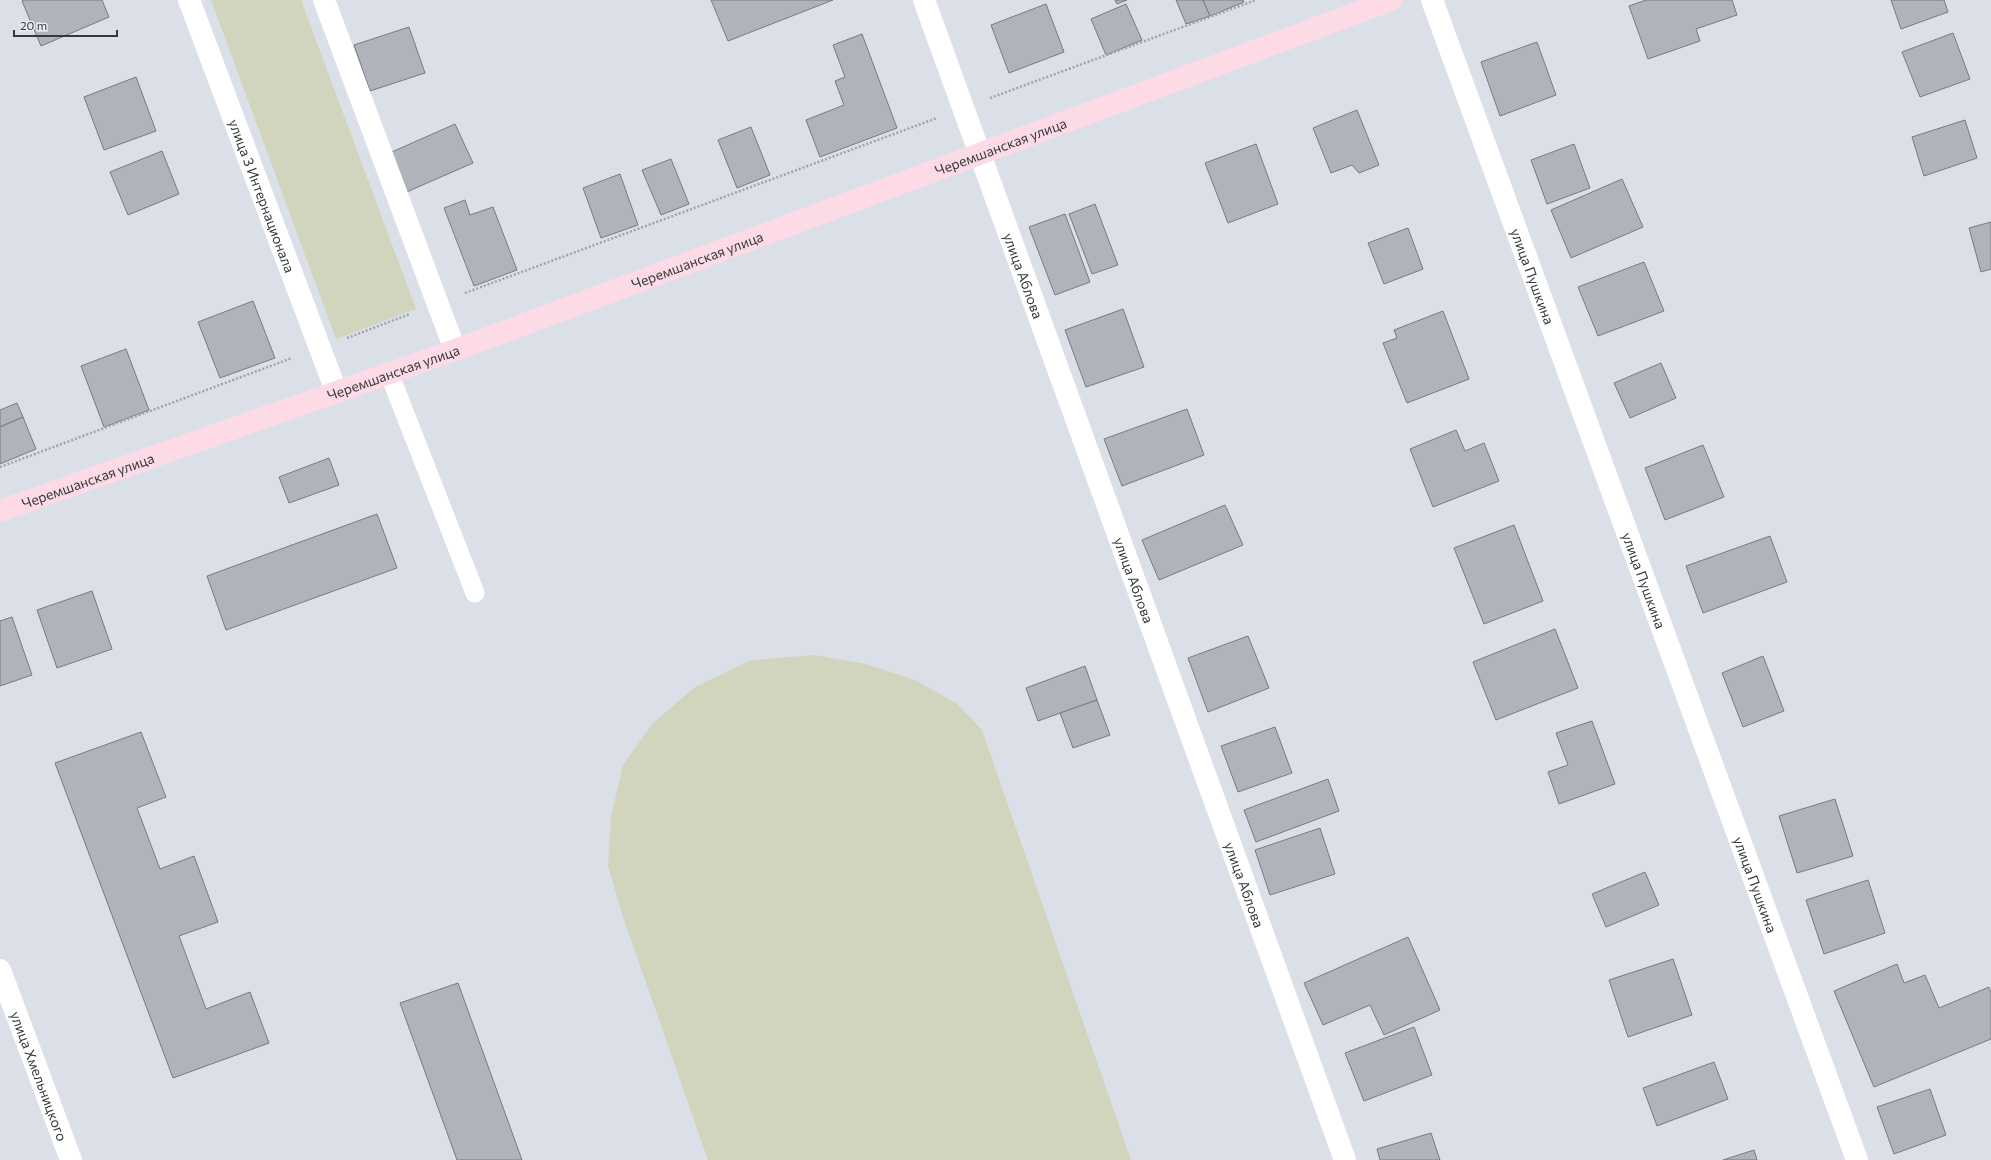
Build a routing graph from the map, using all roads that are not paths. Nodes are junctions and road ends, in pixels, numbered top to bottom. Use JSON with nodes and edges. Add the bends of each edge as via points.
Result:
{"nodes":[{"id":1,"x":189,"y":0,"type":"edge"},
{"id":2,"x":324,"y":0,"type":"edge"},
{"id":3,"x":924,"y":0,"type":"edge"},
{"id":4,"x":1391,"y":0,"type":"edge"},
{"id":5,"x":1432,"y":0,"type":"edge"},
{"id":6,"x":980,"y":154,"type":"junction"},
{"id":7,"x":455,"y":350,"type":"junction"},
{"id":8,"x":389,"y":372,"type":"junction"},
{"id":9,"x":336,"y":391,"type":"junction"},
{"id":10,"x":0,"y":511,"type":"edge"},
{"id":11,"x":475,"y":593,"type":"dead end"},
{"id":12,"x":0,"y":970,"type":"edge"},
{"id":13,"x":71,"y":1160,"type":"edge"},
{"id":14,"x":1345,"y":1160,"type":"edge"},
{"id":15,"x":1858,"y":1160,"type":"edge"}],
"edges":[{"from":1,"to":9,"type":"street","name":"улица 3 Интернационала"},
{"from":2,"to":7,"type":"street"},
{"from":3,"to":6,"type":"street","name":"улица Аблова"},
{"from":4,"to":6,"type":"main road","name":"Черемшанская улица"},
{"from":5,"to":15,"type":"street","name":"улица Пушкина"},
{"from":6,"to":7,"type":"main road","name":"Черемшанская улица"},
{"from":6,"to":14,"type":"street","name":"улица Аблова"},
{"from":7,"to":8,"type":"main road","name":"Черемшанская улица"},
{"from":8,"to":9,"type":"main road","name":"Черемшанская улица"},
{"from":8,"to":11,"type":"lane"},
{"from":9,"to":10,"type":"main road","name":"Черемшанская улица"},
{"from":12,"to":13,"type":"street","name":"улица Хмельницкого"}]}
